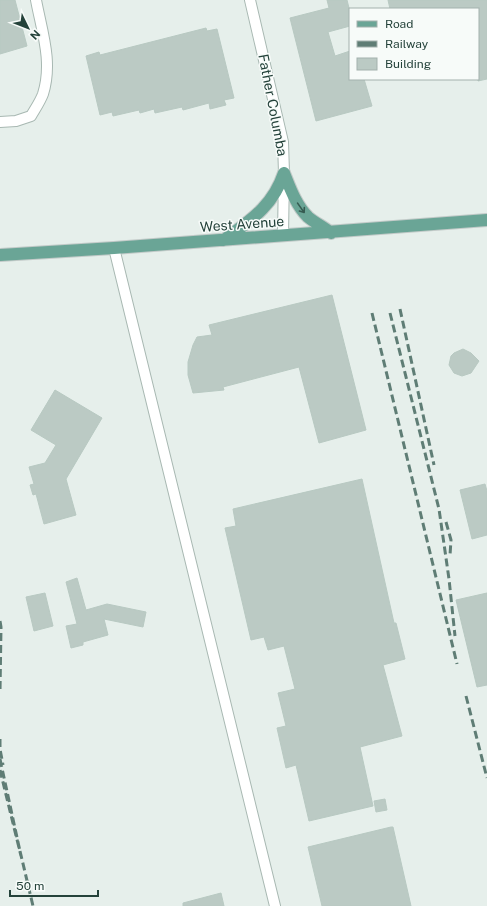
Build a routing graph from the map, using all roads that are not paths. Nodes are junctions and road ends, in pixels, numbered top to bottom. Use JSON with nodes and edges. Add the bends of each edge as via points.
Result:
{"nodes":[{"id":1,"x":36,"y":0,"type":"edge"},
{"id":2,"x":250,"y":0,"type":"edge"},
{"id":3,"x":0,"y":122,"type":"edge"},
{"id":4,"x":284,"y":173,"type":"junction"},
{"id":5,"x":487,"y":220,"type":"edge"},
{"id":6,"x":332,"y":232,"type":"junction"},
{"id":7,"x":283,"y":235,"type":"junction"},
{"id":8,"x":224,"y":240,"type":"junction"},
{"id":9,"x":114,"y":248,"type":"junction"},
{"id":10,"x":0,"y":255,"type":"edge"},
{"id":11,"x":274,"y":906,"type":"edge"}],
"edges":[{"from":1,"to":3,"type":"street","via":[[47,51],[48,72],[42,96],[31,116],[16,121]]},
{"from":2,"to":4,"type":"street","name":"Father Columba","via":[[280,124]]},
{"from":4,"to":6,"type":"main road","one_way":true,"via":[[291,191],[308,217]]},
{"from":4,"to":7,"type":"street","name":"Father Columba"},
{"from":4,"to":8,"type":"main road","via":[[275,195],[266,207]]},
{"from":5,"to":6,"type":"main road","name":"West Avenue"},
{"from":6,"to":7,"type":"main road","name":"West Avenue"},
{"from":7,"to":8,"type":"main road","name":"West Avenue"},
{"from":8,"to":9,"type":"main road","name":"West Avenue"},
{"from":9,"to":10,"type":"main road","name":"West Avenue"},
{"from":9,"to":11,"type":"street"}]}
